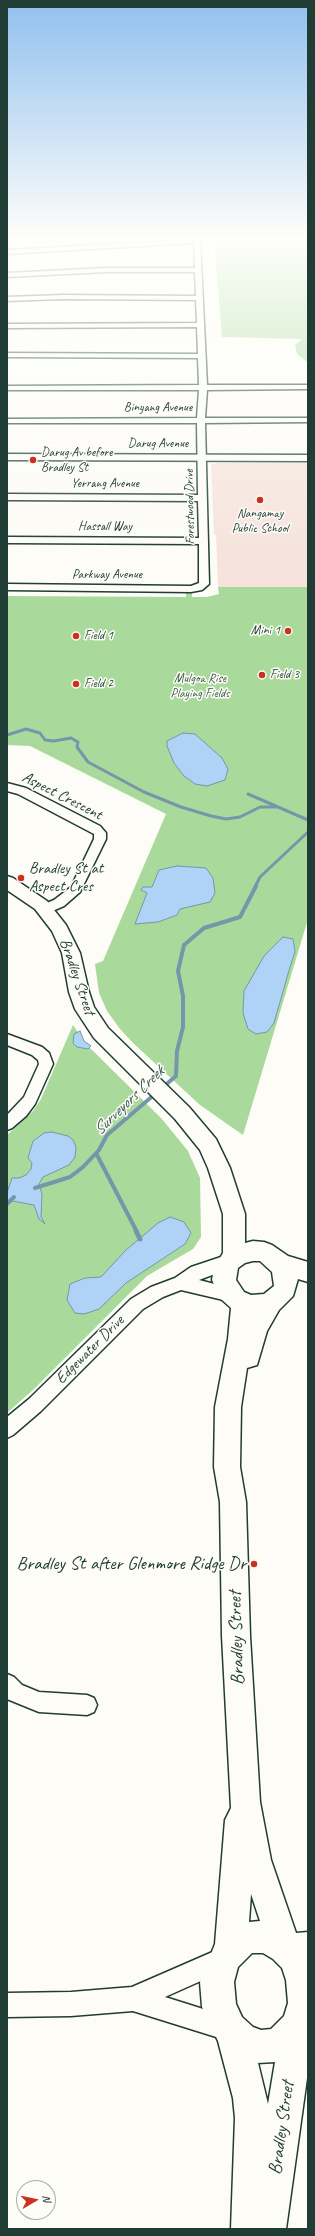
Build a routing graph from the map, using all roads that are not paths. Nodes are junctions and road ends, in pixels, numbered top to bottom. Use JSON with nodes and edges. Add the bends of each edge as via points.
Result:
{"nodes":[{"id":1,"x":201,"y":343,"type":"edge"},
{"id":2,"x":7,"y":355,"type":"edge"},
{"id":3,"x":202,"y":356,"type":"junction"},
{"id":4,"x":203,"y":387,"type":"junction"},
{"id":5,"x":308,"y":387,"type":"edge"},
{"id":6,"x":7,"y":388,"type":"edge"},
{"id":7,"x":201,"y":420,"type":"junction"},
{"id":8,"x":308,"y":420,"type":"edge"},
{"id":9,"x":7,"y":421,"type":"edge"},
{"id":10,"x":7,"y":457,"type":"edge"},
{"id":11,"x":202,"y":458,"type":"junction"},
{"id":12,"x":308,"y":458,"type":"edge"},
{"id":13,"x":7,"y":497,"type":"edge"},
{"id":14,"x":202,"y":498,"type":"junction"},
{"id":15,"x":7,"y":540,"type":"edge"},
{"id":16,"x":203,"y":540,"type":"junction"},
{"id":17,"x":204,"y":582,"type":"joint"},
{"id":18,"x":7,"y":587,"type":"edge"},
{"id":19,"x":7,"y":787,"type":"edge"},
{"id":20,"x":7,"y":882,"type":"edge"},
{"id":21,"x":45,"y":909,"type":"junction"},
{"id":22,"x":7,"y":1039,"type":"edge"},
{"id":23,"x":7,"y":1124,"type":"edge"},
{"id":24,"x":234,"y":1214,"type":"junction"},
{"id":25,"x":272,"y":1258,"type":"junction"},
{"id":26,"x":232,"y":1259,"type":"junction"},
{"id":27,"x":308,"y":1272,"type":"edge"},
{"id":28,"x":308,"y":1282,"type":"edge"},
{"id":29,"x":181,"y":1283,"type":"junction"},
{"id":30,"x":276,"y":1298,"type":"junction"},
{"id":31,"x":237,"y":1299,"type":"junction"},
{"id":32,"x":7,"y":1429,"type":"edge"},
{"id":33,"x":233,"y":1502,"type":"junction"},
{"id":34,"x":7,"y":1684,"type":"edge"},
{"id":35,"x":87,"y":1705,"type":"dead end"},
{"id":36,"x":243,"y":1774,"type":"junction"},
{"id":37,"x":294,"y":1948,"type":"edge"},
{"id":38,"x":228,"y":1954,"type":"junction"},
{"id":39,"x":133,"y":1999,"type":"junction"},
{"id":40,"x":7,"y":2005,"type":"edge"},
{"id":41,"x":302,"y":2017,"type":"edge"},
{"id":42,"x":231,"y":2031,"type":"junction"},
{"id":43,"x":249,"y":2229,"type":"edge"},
{"id":44,"x":268,"y":2229,"type":"edge"}],
"edges":[{"from":1,"to":3,"type":"street","name":"Forestwood Drive"},
{"from":2,"to":3,"type":"street"},
{"from":3,"to":4,"type":"street","name":"Forestwood Drive"},
{"from":4,"to":5,"type":"street"},
{"from":4,"to":6,"type":"street"},
{"from":4,"to":7,"type":"street","name":"Forestwood Drive"},
{"from":7,"to":8,"type":"street","name":"Binyang Avenue"},
{"from":7,"to":9,"type":"street","name":"Binyang Avenue"},
{"from":7,"to":11,"type":"street","name":"Forestwood Drive"},
{"from":10,"to":11,"type":"street","name":"Darug Avenue"},
{"from":11,"to":12,"type":"street","name":"Darug Avenue"},
{"from":11,"to":14,"type":"street","name":"Forestwood Drive"},
{"from":13,"to":14,"type":"street","name":"Yerrang Avenue"},
{"from":14,"to":16,"type":"street","name":"Forestwood Drive"},
{"from":15,"to":16,"type":"street","name":"Hassall Way"},
{"from":16,"to":17,"type":"street","name":"Forestwood Drive"},
{"from":17,"to":18,"type":"street","name":"Parkway Avenue","via":[[201,587],[191,589]]},
{"from":19,"to":21,"type":"street","name":"Aspect Crescent","via":[[22,791],[100,833],[100,839],[76,889],[59,903]]},
{"from":20,"to":21,"type":"street","name":"Bradley Street"},
{"from":21,"to":24,"type":"street","name":"Bradley Street","via":[[66,940],[79,992],[91,1020],[107,1040],[193,1124],[208,1145],[219,1168]]},
{"from":22,"to":23,"type":"street","via":[[37,1051],[46,1060],[45,1068],[30,1100]]},
{"from":24,"to":25,"type":"street","name":"Bradley Street"},
{"from":24,"to":26,"type":"street","name":"Bradley Street"},
{"from":25,"to":26,"type":"street","via":[[248,1251]]},
{"from":25,"to":27,"type":"street"},
{"from":25,"to":30,"type":"street","via":[[286,1278]]},
{"from":26,"to":29,"type":"street","name":"Edgewater Drive","via":[[197,1272]]},
{"from":26,"to":31,"type":"street","via":[[226,1268],[224,1280]]},
{"from":28,"to":30,"type":"street"},
{"from":29,"to":31,"type":"street"},
{"from":29,"to":32,"type":"street","name":"Edgewater Drive","via":[[157,1292],[137,1304],[35,1405]]},
{"from":30,"to":31,"type":"street","via":[[254,1306]]},
{"from":30,"to":33,"type":"street","name":"Bradley Street","via":[[256,1328],[248,1354],[239,1420],[239,1484]]},
{"from":31,"to":33,"type":"street","name":"Bradley Street","via":[[240,1339],[228,1407],[227,1467]]},
{"from":33,"to":36,"type":"street","name":"Bradley Street"},
{"from":34,"to":35,"type":"street","via":[[15,1692],[39,1702]]},
{"from":36,"to":37,"type":"street","name":"Bradley Street","via":[[255,1860]]},
{"from":36,"to":38,"type":"street","name":"Bradley Street"},
{"from":37,"to":38,"type":"street","via":[[275,1940],[252,1937],[241,1941]]},
{"from":37,"to":41,"type":"street","via":[[303,1980],[305,2003]]},
{"from":38,"to":39,"type":"street"},
{"from":38,"to":42,"type":"street","via":[[218,1976],[217,1994],[223,2018]]},
{"from":39,"to":40,"type":"street","via":[[71,2004]]},
{"from":39,"to":42,"type":"street"},
{"from":41,"to":42,"type":"street","via":[[282,2042],[267,2047],[252,2045]]},
{"from":41,"to":44,"type":"street","name":"Bradley Street"},
{"from":42,"to":43,"type":"street","name":"Bradley Street","via":[[253,2118]]}]}
